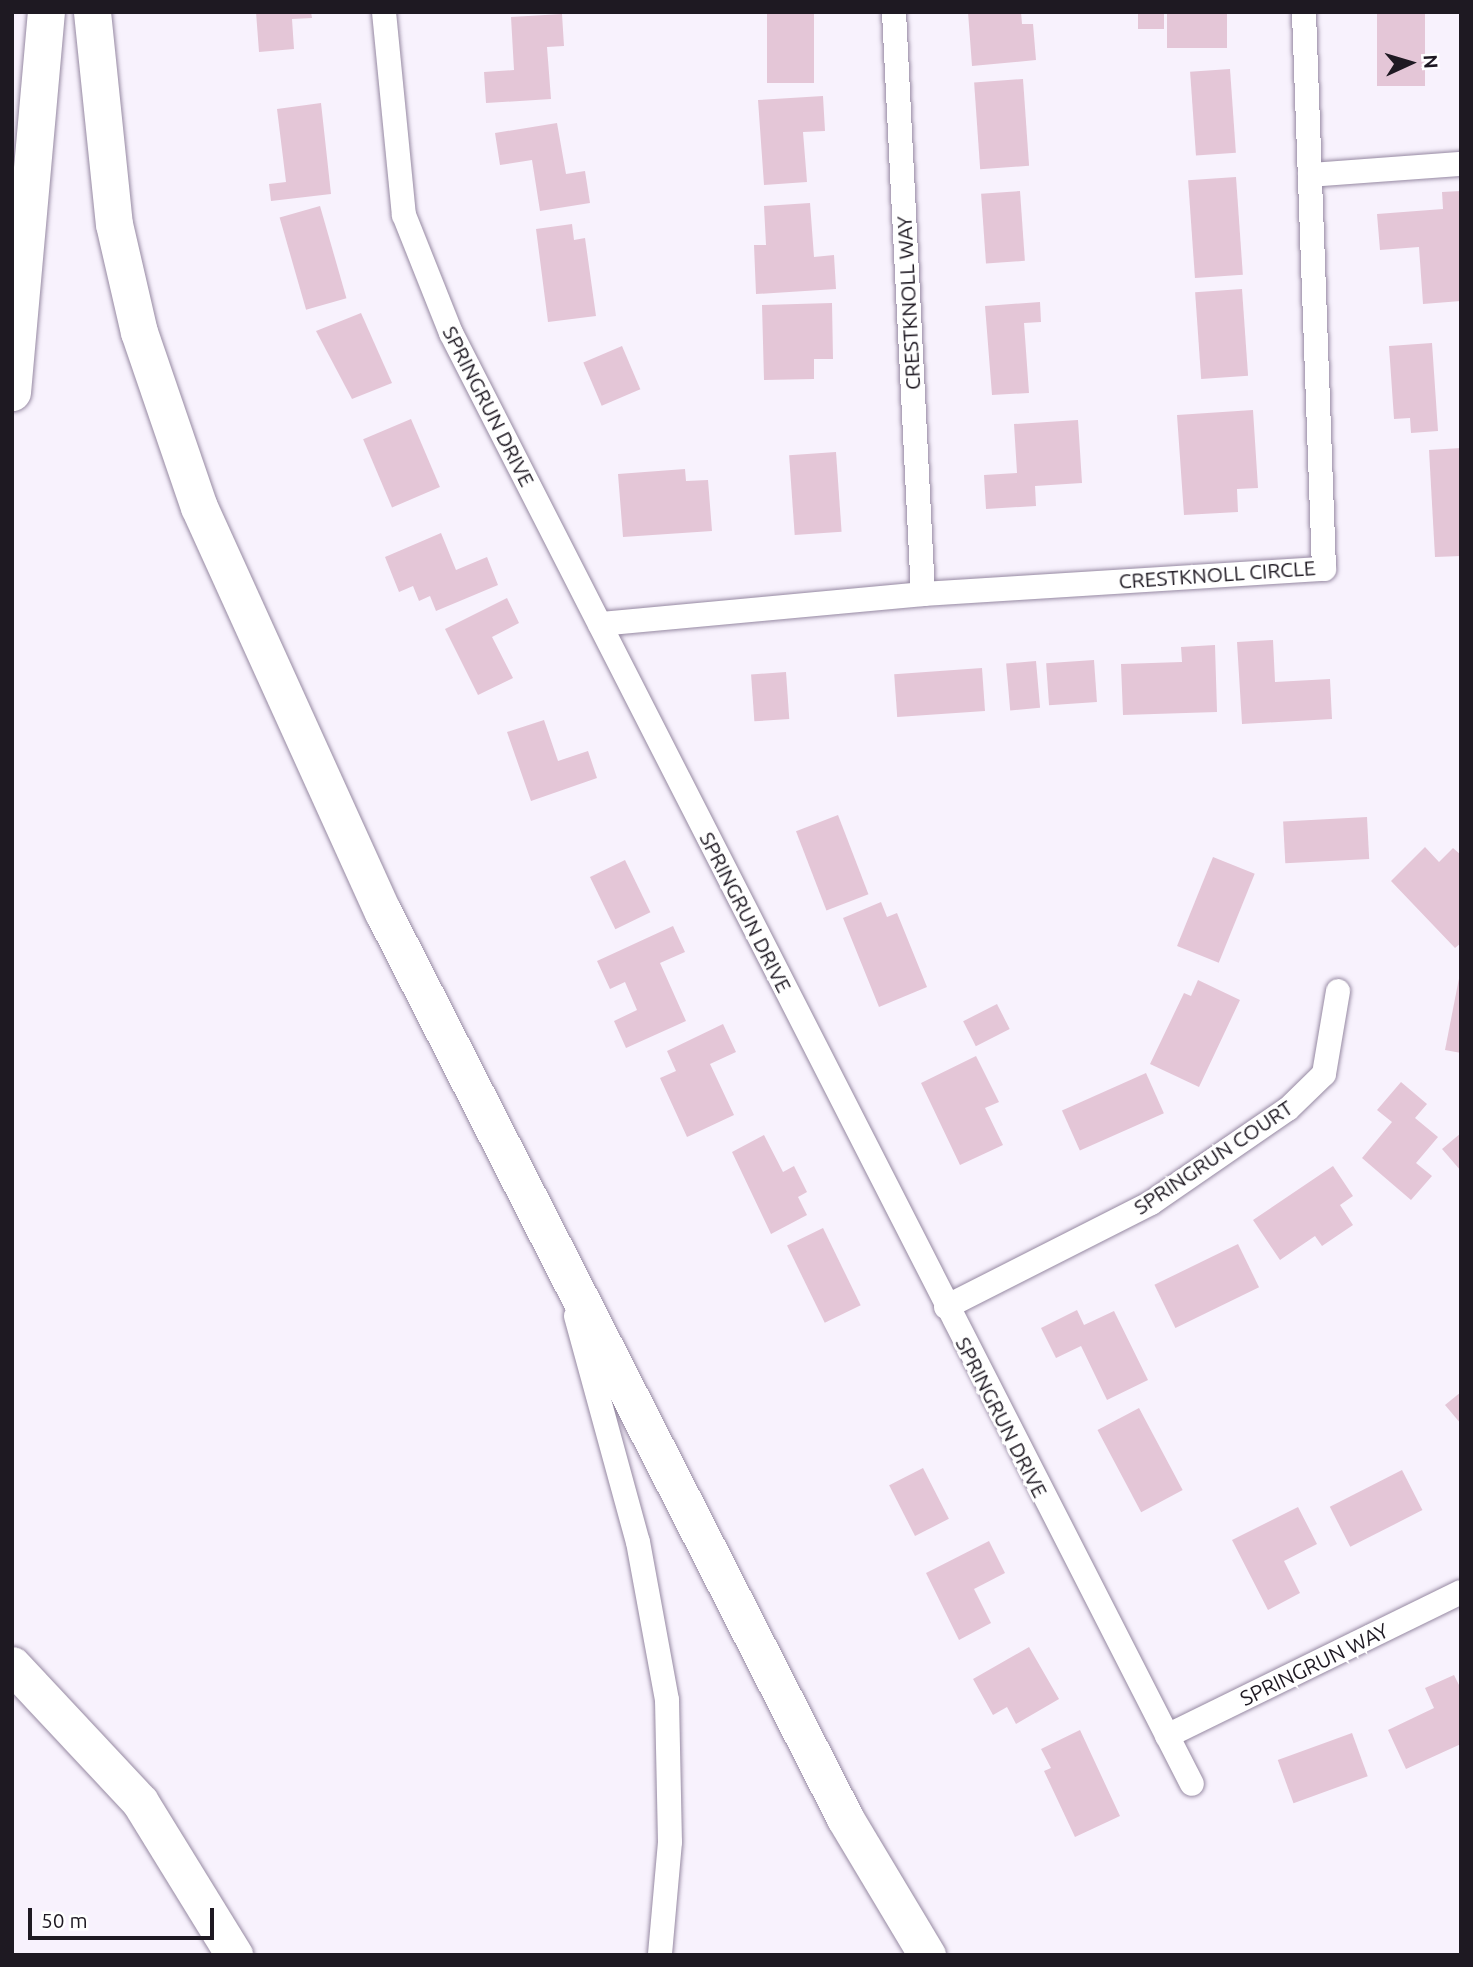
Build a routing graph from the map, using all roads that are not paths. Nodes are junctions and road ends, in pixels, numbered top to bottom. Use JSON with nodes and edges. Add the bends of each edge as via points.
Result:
{"nodes":[{"id":1,"x":46,"y":12,"type":"edge"},
{"id":2,"x":92,"y":12,"type":"edge"},
{"id":3,"x":384,"y":12,"type":"edge"},
{"id":4,"x":894,"y":12,"type":"edge"},
{"id":5,"x":1304,"y":12,"type":"edge"},
{"id":6,"x":1461,"y":164,"type":"edge"},
{"id":7,"x":1310,"y":175,"type":"junction"},
{"id":8,"x":12,"y":392,"type":"edge"},
{"id":9,"x":923,"y":594,"type":"junction"},
{"id":10,"x":600,"y":624,"type":"junction"},
{"id":11,"x":1338,"y":992,"type":"dead end"},
{"id":12,"x":561,"y":1260,"type":"junction"},
{"id":13,"x":946,"y":1307,"type":"junction"},
{"id":14,"x":1461,"y":1592,"type":"edge"},
{"id":15,"x":12,"y":1665,"type":"edge"},
{"id":16,"x":1167,"y":1736,"type":"junction"},
{"id":17,"x":1192,"y":1784,"type":"dead end"},
{"id":18,"x":234,"y":1955,"type":"edge"},
{"id":19,"x":660,"y":1955,"type":"edge"},
{"id":20,"x":927,"y":1955,"type":"edge"}],
"edges":[{"from":1,"to":8,"type":"highway"},
{"from":2,"to":12,"type":"highway","via":[[114,224],[139,332],[199,507],[383,912]]},
{"from":3,"to":10,"type":"street","name":"SPRINGRUN DRIVE","via":[[404,215],[452,333]]},
{"from":4,"to":9,"type":"street","name":"CRESTKNOLL WAY"},
{"from":5,"to":7,"type":"street","name":"CRESTKNOLL CIRCLE"},
{"from":6,"to":7,"type":"street"},
{"from":7,"to":9,"type":"street","name":"CRESTKNOLL CIRCLE","via":[[1324,569]]},
{"from":9,"to":10,"type":"street","name":"CRESTKNOLL CIRCLE"},
{"from":10,"to":13,"type":"street","name":"SPRINGRUN DRIVE"},
{"from":11,"to":13,"type":"street","name":"SPRINGRUN COURT","via":[[1324,1074],[1288,1109],[1151,1203]]},
{"from":12,"to":19,"type":"street","via":[[638,1542],[667,1700],[670,1842]]},
{"from":12,"to":20,"type":"highway","via":[[845,1818]]},
{"from":13,"to":16,"type":"street","name":"SPRINGRUN DRIVE"},
{"from":14,"to":16,"type":"street","name":"SPRINGRUN WAY"},
{"from":15,"to":18,"type":"highway","via":[[140,1802]]},
{"from":16,"to":17,"type":"street","name":"SPRINGRUN DRIVE"}]}
